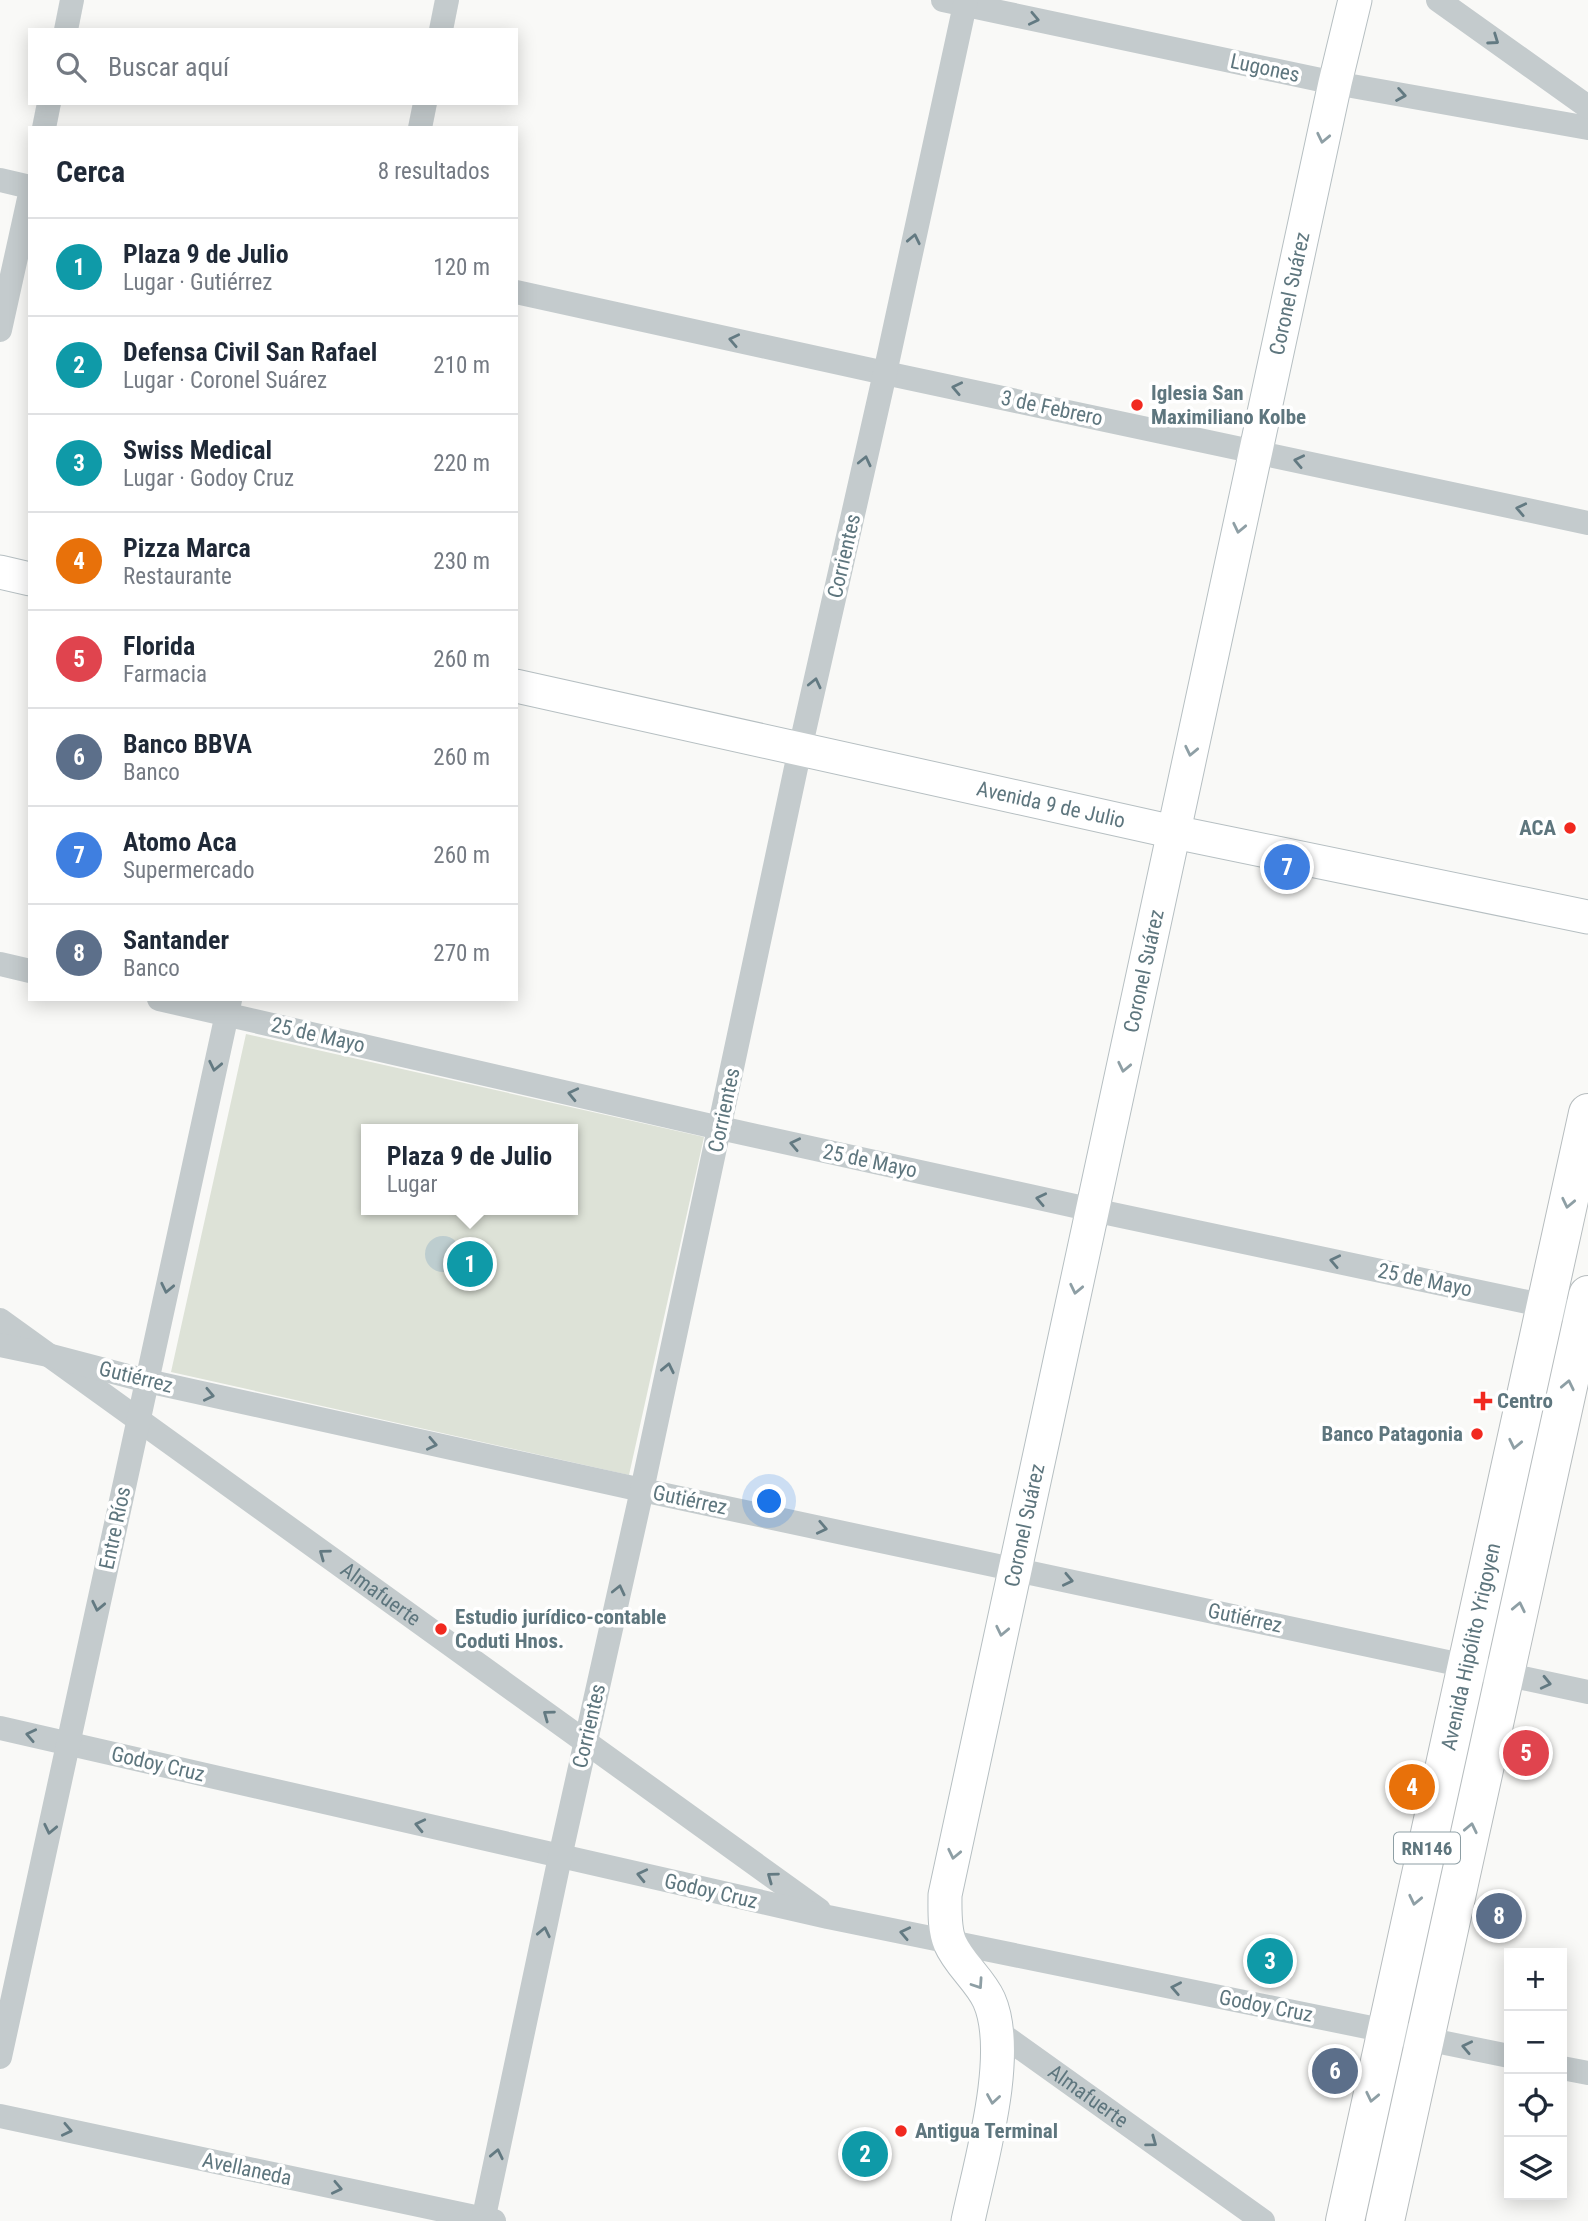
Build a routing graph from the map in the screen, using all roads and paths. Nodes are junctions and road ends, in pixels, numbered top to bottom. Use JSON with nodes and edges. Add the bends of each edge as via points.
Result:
{"nodes":[{"id":1,"x":72,"y":0,"type":"edge"},
{"id":2,"x":447,"y":0,"type":"edge"},
{"id":3,"x":1355,"y":0,"type":"edge"},
{"id":4,"x":1438,"y":0,"type":"edge"},
{"id":5,"x":958,"y":2,"type":"edge"},
{"id":6,"x":65,"y":28,"type":"edge"},
{"id":7,"x":441,"y":28,"type":"edge"},
{"id":8,"x":1335,"y":83,"type":"junction"},
{"id":9,"x":50,"y":105,"type":"edge"},
{"id":10,"x":425,"y":105,"type":"edge"},
{"id":11,"x":1588,"y":107,"type":"edge"},
{"id":12,"x":44,"y":126,"type":"edge"},
{"id":13,"x":419,"y":126,"type":"edge"},
{"id":14,"x":1588,"y":128,"type":"edge"},
{"id":15,"x":0,"y":180,"type":"edge"},
{"id":16,"x":28,"y":187,"type":"edge"},
{"id":17,"x":28,"y":203,"type":"edge"},
{"id":18,"x":518,"y":292,"type":"edge"},
{"id":19,"x":0,"y":330,"type":"edge"},
{"id":20,"x":885,"y":373,"type":"junction"},
{"id":21,"x":1256,"y":452,"type":"junction"},
{"id":22,"x":1588,"y":523,"type":"edge"},
{"id":23,"x":0,"y":572,"type":"edge"},
{"id":24,"x":28,"y":579,"type":"edge"},
{"id":25,"x":518,"y":687,"type":"edge"},
{"id":26,"x":800,"y":749,"type":"junction"},
{"id":27,"x":1174,"y":832,"type":"junction"},
{"id":28,"x":1588,"y":917,"type":"edge"},
{"id":29,"x":0,"y":964,"type":"edge"},
{"id":30,"x":28,"y":971,"type":"edge"},
{"id":31,"x":176,"y":1001,"type":"edge"},
{"id":32,"x":228,"y":1007,"type":"edge"},
{"id":33,"x":1588,"y":1113,"type":"edge"},
{"id":34,"x":720,"y":1128,"type":"junction"},
{"id":35,"x":1093,"y":1210,"type":"junction"},
{"id":36,"x":1546,"y":1306,"type":"junction"},
{"id":37,"x":1587,"y":1308,"type":"edge"},
{"id":38,"x":0,"y":1320,"type":"edge"},
{"id":39,"x":0,"y":1345,"type":"edge"},
{"id":40,"x":48,"y":1355,"type":"junction"},
{"id":41,"x":147,"y":1381,"type":"junction"},
{"id":42,"x":138,"y":1421,"type":"junction"},
{"id":43,"x":642,"y":1490,"type":"junction"},
{"id":44,"x":1015,"y":1569,"type":"junction"},
{"id":45,"x":1466,"y":1665,"type":"junction"},
{"id":46,"x":1505,"y":1674,"type":"junction"},
{"id":47,"x":1588,"y":1692,"type":"edge"},
{"id":48,"x":0,"y":1728,"type":"edge"},
{"id":49,"x":585,"y":1742,"type":"junction"},
{"id":50,"x":68,"y":1743,"type":"junction"},
{"id":51,"x":559,"y":1857,"type":"junction"},
{"id":52,"x":828,"y":1917,"type":"junction"},
{"id":53,"x":950,"y":1942,"type":"junction"},
{"id":54,"x":1387,"y":2030,"type":"junction"},
{"id":55,"x":997,"y":2031,"type":"junction"},
{"id":56,"x":1425,"y":2038,"type":"junction"},
{"id":57,"x":1504,"y":2055,"type":"edge"},
{"id":58,"x":0,"y":2057,"type":"edge"},
{"id":59,"x":1567,"y":2068,"type":"edge"},
{"id":60,"x":1588,"y":2073,"type":"edge"},
{"id":61,"x":0,"y":2116,"type":"edge"},
{"id":62,"x":487,"y":2220,"type":"edge"},
{"id":63,"x":968,"y":2221,"type":"edge"},
{"id":64,"x":1263,"y":2221,"type":"edge"},
{"id":65,"x":1345,"y":2221,"type":"edge"},
{"id":66,"x":1385,"y":2221,"type":"edge"}],
"edges":[{"from":1,"to":6,"type":"street"},
{"from":2,"to":7,"type":"street"},
{"from":3,"to":8,"type":"street","name":"Coronel Suárez"},
{"from":4,"to":11,"type":"street","one_way":true},
{"from":5,"to":8,"type":"street","name":"Lugones","one_way":true},
{"from":20,"to":5,"type":"street","name":"Corrientes","one_way":true},
{"from":8,"to":14,"type":"street","name":"Lugones","one_way":true},
{"from":8,"to":21,"type":"street","name":"Coronel Suárez","one_way":true},
{"from":9,"to":12,"type":"street"},
{"from":10,"to":13,"type":"street"},
{"from":15,"to":16,"type":"street"},
{"from":17,"to":19,"type":"street"},
{"from":20,"to":18,"type":"street","name":"3 de Febrero","one_way":true},
{"from":21,"to":20,"type":"street","name":"3 de Febrero","one_way":true},
{"from":26,"to":20,"type":"street","name":"Corrientes","one_way":true},
{"from":22,"to":21,"type":"street","name":"3 de Febrero","one_way":true},
{"from":21,"to":27,"type":"street","name":"Coronel Suárez","one_way":true},
{"from":23,"to":24,"type":"street"},
{"from":25,"to":26,"type":"street","name":"Avenida 9 de Julio"},
{"from":26,"to":27,"type":"street","name":"Avenida 9 de Julio"},
{"from":26,"to":34,"type":"street","name":"Corrientes"},
{"from":27,"to":28,"type":"street","name":"Avenida 9 de Julio"},
{"from":27,"to":35,"type":"street","name":"Coronel Suárez","one_way":true},
{"from":29,"to":30,"type":"street"},
{"from":31,"to":32,"type":"street","name":"25 de Mayo"},
{"from":34,"to":32,"type":"street","name":"25 de Mayo","one_way":true},
{"from":32,"to":41,"type":"street","name":"Entre Ríos","one_way":true},
{"from":33,"to":36,"type":"highway","name":"Avenida Hipólito Yrigoyen","number":"RN146","one_way":true},
{"from":35,"to":34,"type":"street","name":"25 de Mayo","one_way":true},
{"from":43,"to":34,"type":"street","name":"Corrientes","one_way":true},
{"from":36,"to":35,"type":"street","name":"25 de Mayo","one_way":true},
{"from":35,"to":44,"type":"street","name":"Coronel Suárez","one_way":true},
{"from":36,"to":37,"type":"street","name":"25 de Mayo"},
{"from":36,"to":45,"type":"highway","name":"Avenida Hipólito Yrigoyen","number":"RN146","one_way":true},
{"from":46,"to":37,"type":"highway","name":"Avenida Hipólito Yrigoyen","number":"RN146","one_way":true},
{"from":38,"to":40,"type":"street","name":"Almafuerte"},
{"from":39,"to":40,"type":"street","name":"Gutiérrez"},
{"from":40,"to":41,"type":"street","name":"Gutiérrez"},
{"from":40,"to":42,"type":"street","name":"Almafuerte"},
{"from":41,"to":42,"type":"street","name":"Entre Ríos"},
{"from":41,"to":43,"type":"street","name":"Gutiérrez","one_way":true},
{"from":49,"to":42,"type":"street","name":"Almafuerte","one_way":true},
{"from":42,"to":50,"type":"street","name":"Entre Ríos","one_way":true},
{"from":43,"to":44,"type":"street","name":"Gutiérrez","one_way":true},
{"from":49,"to":43,"type":"street","name":"Corrientes","one_way":true},
{"from":44,"to":45,"type":"street","name":"Gutiérrez","one_way":true},
{"from":44,"to":53,"type":"street","name":"Coronel Suárez","one_way":true,"via":[[945,1895]]},
{"from":45,"to":46,"type":"street","name":"Gutiérrez"},
{"from":45,"to":54,"type":"highway","name":"Avenida Hipólito Yrigoyen","number":"RN146","one_way":true},
{"from":46,"to":47,"type":"street","name":"Gutiérrez","one_way":true},
{"from":56,"to":46,"type":"highway","name":"Avenida Hipólito Yrigoyen","number":"RN146","one_way":true},
{"from":50,"to":48,"type":"street","name":"Godoy Cruz","one_way":true},
{"from":49,"to":51,"type":"street","name":"Corrientes"},
{"from":52,"to":49,"type":"street","name":"Almafuerte","one_way":true},
{"from":51,"to":50,"type":"street","name":"Godoy Cruz","one_way":true},
{"from":50,"to":58,"type":"street","name":"Entre Ríos","one_way":true},
{"from":52,"to":51,"type":"street","name":"Godoy Cruz","one_way":true},
{"from":62,"to":51,"type":"street","name":"Corrientes","one_way":true},
{"from":53,"to":52,"type":"street","name":"Godoy Cruz","one_way":true},
{"from":54,"to":53,"type":"street","name":"Godoy Cruz","one_way":true},
{"from":53,"to":55,"type":"street","one_way":true,"via":[[989,2000]]},
{"from":54,"to":56,"type":"street","name":"Godoy Cruz"},
{"from":54,"to":65,"type":"highway","name":"Avenida Hipólito Yrigoyen","number":"RN146","one_way":true},
{"from":55,"to":63,"type":"street","one_way":true,"via":[[995,2095]]},
{"from":55,"to":64,"type":"street","name":"Almafuerte","one_way":true},
{"from":57,"to":56,"type":"street","name":"Godoy Cruz","one_way":true},
{"from":56,"to":66,"type":"highway","name":"Avenida Hipólito Yrigoyen","number":"RN146"},
{"from":59,"to":60,"type":"street"},
{"from":61,"to":62,"type":"street","name":"Avellaneda","one_way":true}]}
